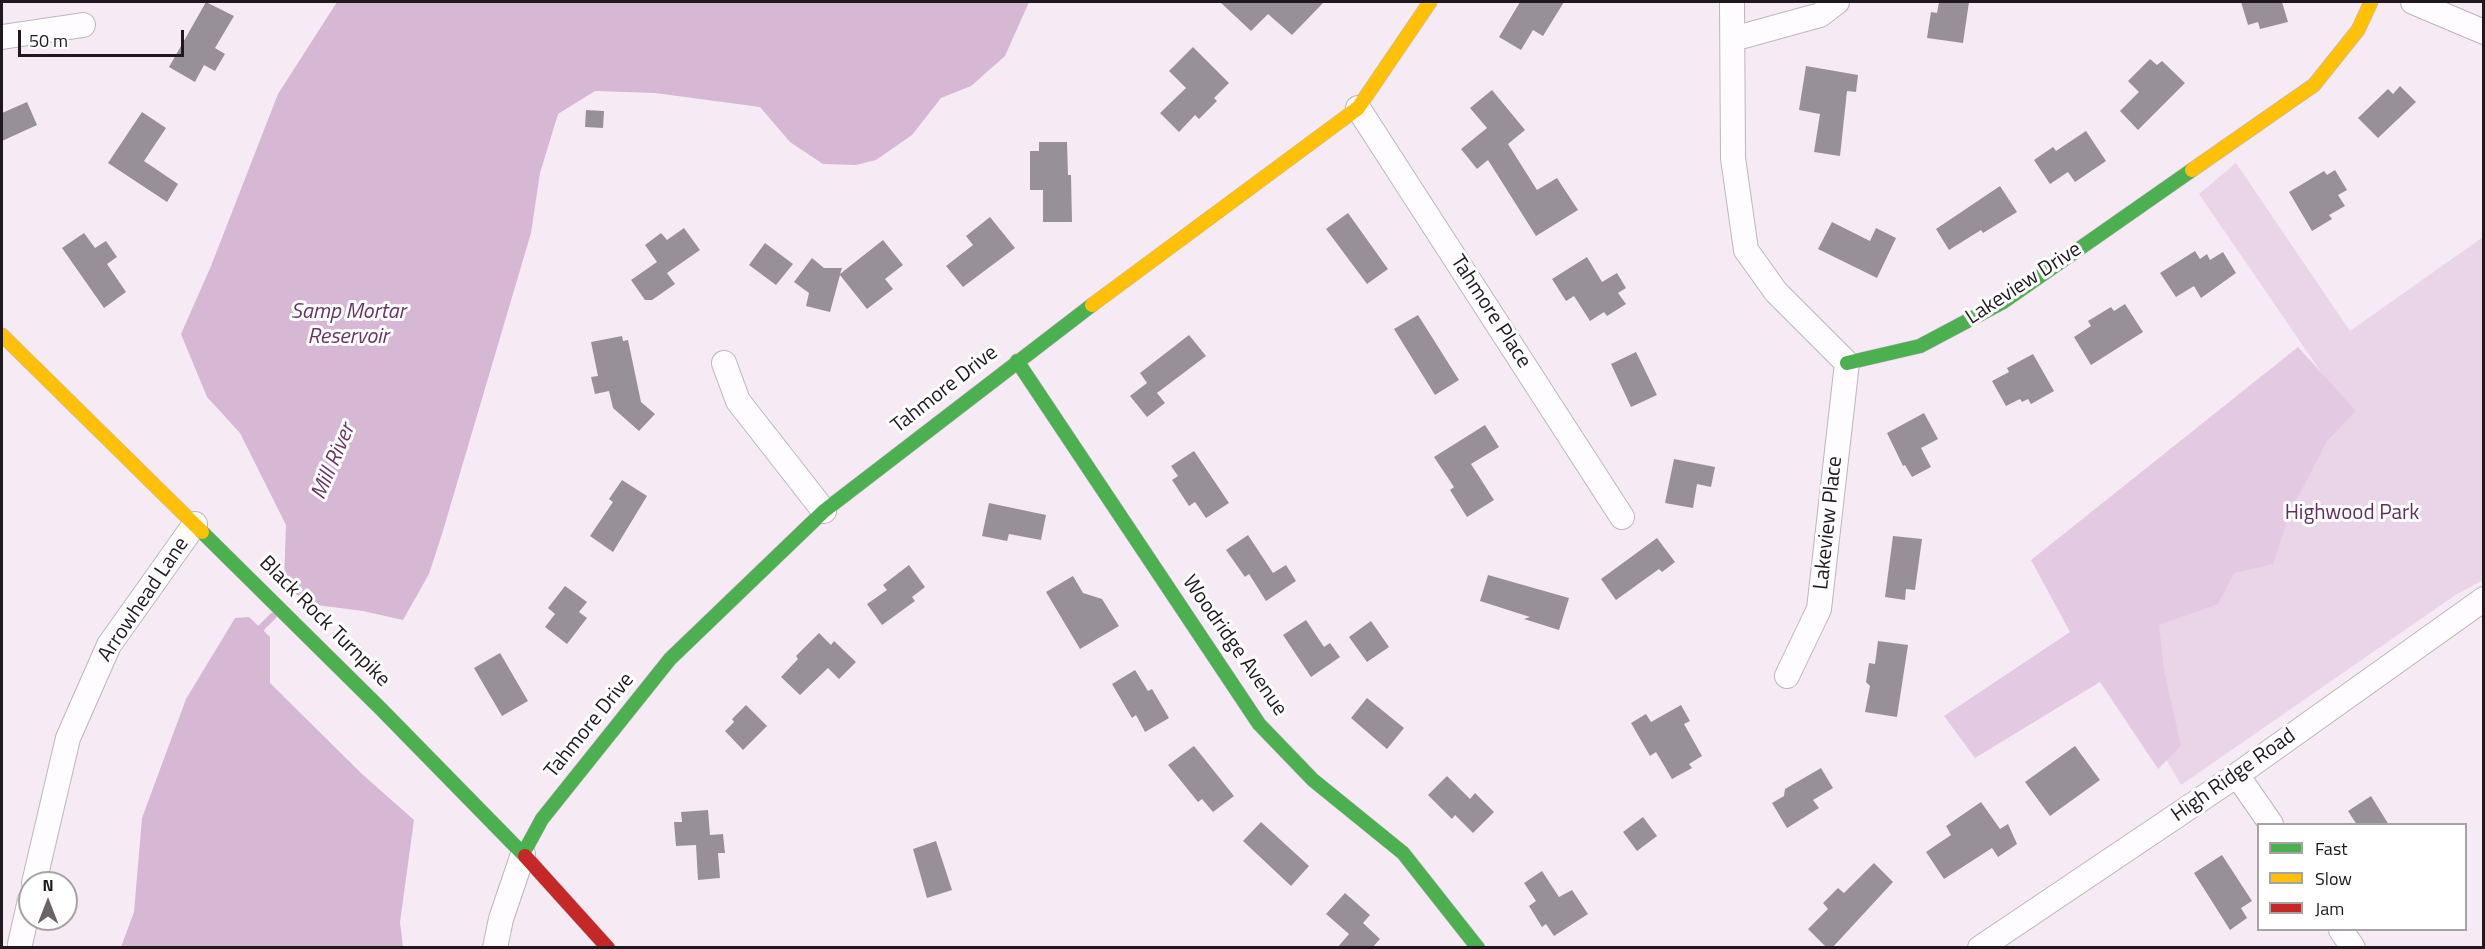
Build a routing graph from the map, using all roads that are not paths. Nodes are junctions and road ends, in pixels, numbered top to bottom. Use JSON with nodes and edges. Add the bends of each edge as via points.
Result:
{"nodes":[{"id":1,"x":1430,"y":2,"type":"edge"},
{"id":2,"x":1732,"y":2,"type":"edge"},
{"id":3,"x":1837,"y":2,"type":"edge"},
{"id":4,"x":2372,"y":2,"type":"edge"},
{"id":5,"x":2413,"y":2,"type":"edge"},
{"id":6,"x":83,"y":26,"type":"dead end"},
{"id":7,"x":2484,"y":32,"type":"edge"},
{"id":8,"x":2,"y":37,"type":"edge"},
{"id":9,"x":1732,"y":39,"type":"junction"},
{"id":10,"x":1358,"y":108,"type":"junction"},
{"id":11,"x":2,"y":335,"type":"edge"},
{"id":12,"x":1017,"y":361,"type":"junction"},
{"id":13,"x":724,"y":363,"type":"dead end"},
{"id":14,"x":1847,"y":363,"type":"junction"},
{"id":15,"x":824,"y":511,"type":"junction"},
{"id":16,"x":1622,"y":517,"type":"dead end"},
{"id":17,"x":195,"y":524,"type":"junction"},
{"id":18,"x":2484,"y":599,"type":"edge"},
{"id":19,"x":1787,"y":676,"type":"dead end"},
{"id":20,"x":2237,"y":775,"type":"junction"},
{"id":21,"x":2270,"y":823,"type":"edge"},
{"id":22,"x":523,"y":854,"type":"junction"},
{"id":23,"x":37,"y":871,"type":"edge"},
{"id":24,"x":23,"y":931,"type":"edge"},
{"id":25,"x":2342,"y":931,"type":"edge"},
{"id":26,"x":20,"y":944,"type":"dead end"},
{"id":27,"x":495,"y":948,"type":"edge"},
{"id":28,"x":608,"y":948,"type":"edge"},
{"id":29,"x":1478,"y":948,"type":"edge"},
{"id":30,"x":1980,"y":948,"type":"edge"},
{"id":31,"x":2353,"y":948,"type":"edge"}],
"edges":[{"from":1,"to":10,"type":"street","name":"Tahmore Drive"},
{"from":2,"to":9,"type":"street"},
{"from":3,"to":9,"type":"street","via":[[1820,15]]},
{"from":4,"to":14,"type":"street","name":"Lakeview Drive","via":[[2358,30],[2314,85],[2003,302],[1920,346]]},
{"from":5,"to":7,"type":"street"},
{"from":6,"to":8,"type":"street"},
{"from":9,"to":14,"type":"street","via":[[1733,158],[1746,250],[1776,292]]},
{"from":10,"to":12,"type":"street","name":"Tahmore Drive"},
{"from":10,"to":16,"type":"street","name":"Tahmore Place"},
{"from":11,"to":17,"type":"street","name":"Black Rock Turnpike"},
{"from":12,"to":15,"type":"street","name":"Tahmore Drive"},
{"from":12,"to":29,"type":"street","name":"Woodridge Avenue","via":[[1259,724],[1313,780],[1403,853]]},
{"from":13,"to":15,"type":"street","via":[[738,401]]},
{"from":14,"to":19,"type":"street","name":"Lakeview Place","via":[[1819,609]]},
{"from":15,"to":22,"type":"street","name":"Tahmore Drive","via":[[670,660],[542,819]]},
{"from":17,"to":22,"type":"street","name":"Black Rock Turnpike"},
{"from":17,"to":23,"type":"street","name":"Arrowhead Lane","via":[[104,655],[68,738]]},
{"from":18,"to":20,"type":"street","name":"High Ridge Road"},
{"from":20,"to":21,"type":"street"},
{"from":20,"to":30,"type":"street","name":"High Ridge Road"},
{"from":22,"to":27,"type":"street"},
{"from":22,"to":28,"type":"street","name":"Black Rock Turnpike"},
{"from":24,"to":26,"type":"street"},
{"from":25,"to":31,"type":"street"}]}
